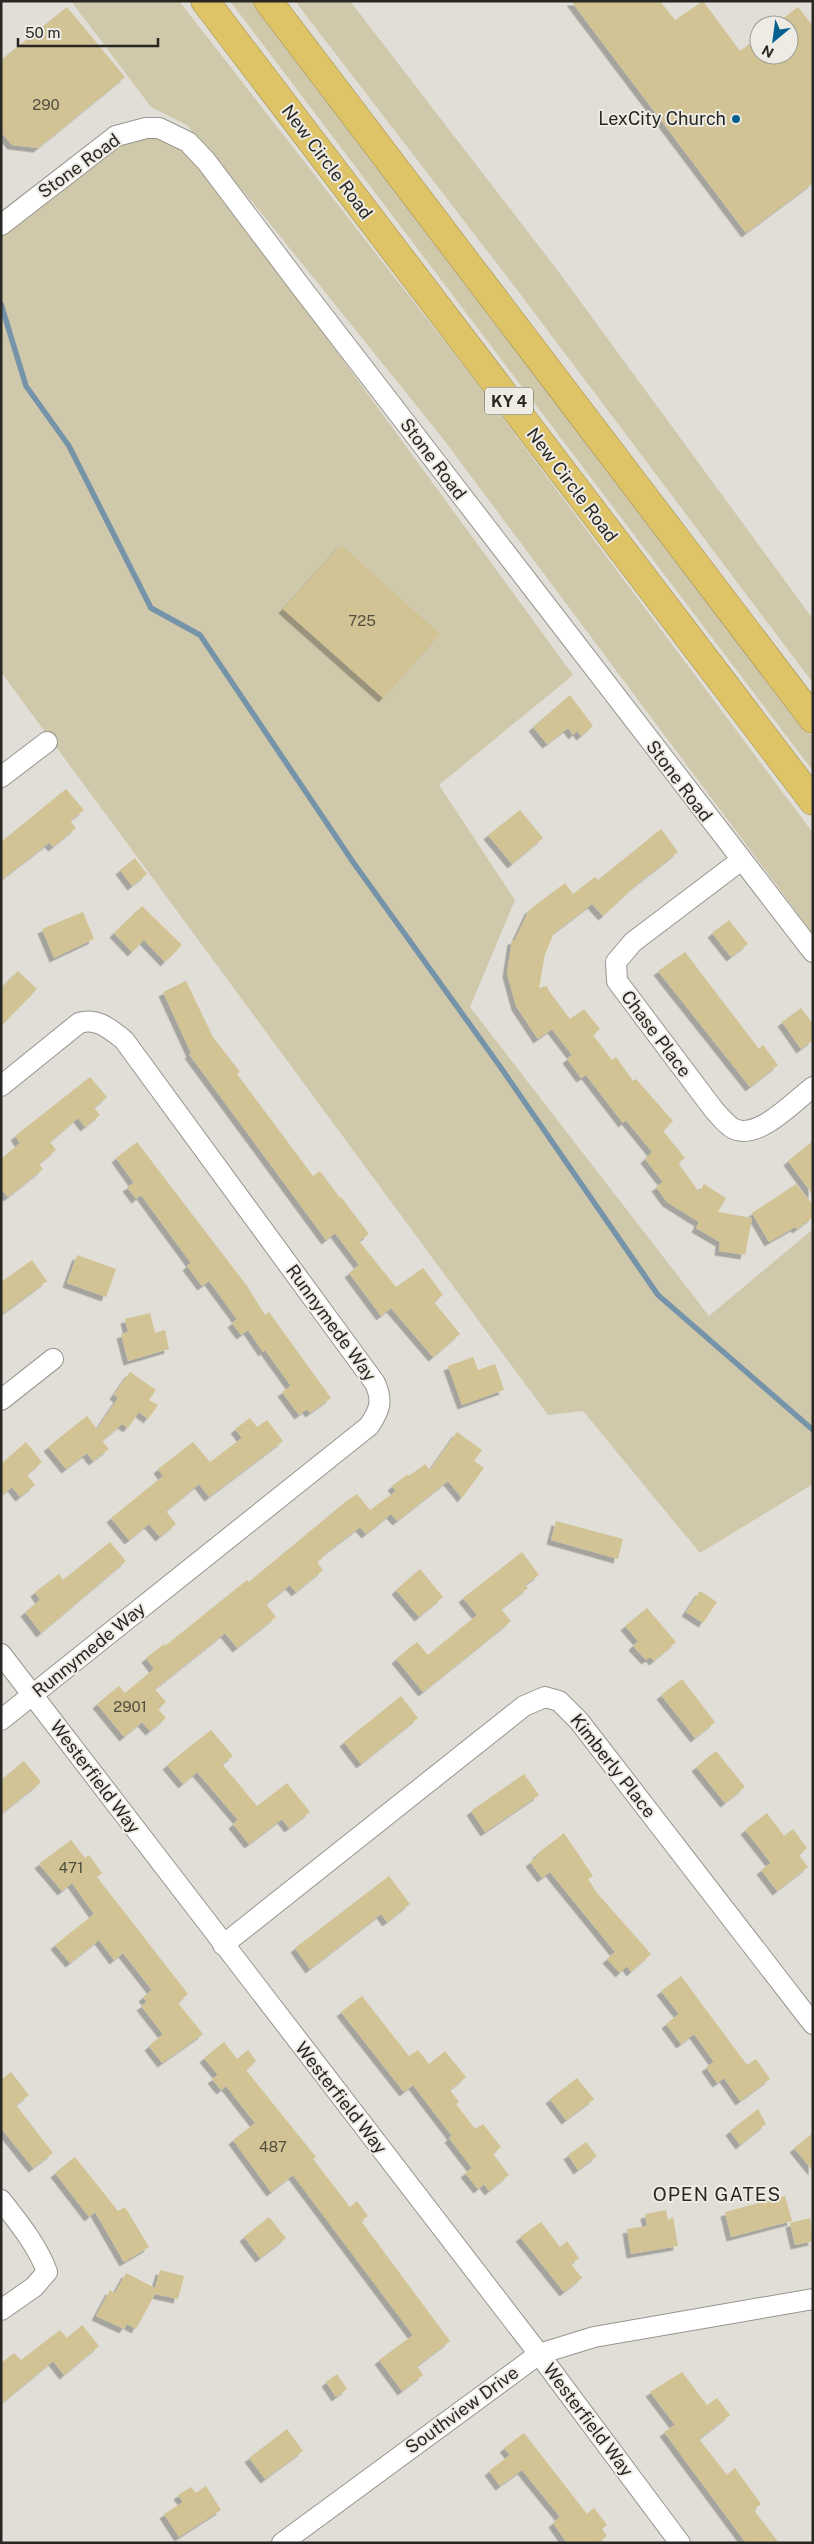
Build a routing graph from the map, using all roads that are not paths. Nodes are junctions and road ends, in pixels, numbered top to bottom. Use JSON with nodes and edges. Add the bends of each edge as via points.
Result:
{"nodes":[{"id":1,"x":205,"y":1,"type":"edge"},
{"id":2,"x":268,"y":1,"type":"edge"},
{"id":3,"x":4,"y":217,"type":"edge"},
{"id":4,"x":813,"y":719,"type":"edge"},
{"id":5,"x":46,"y":742,"type":"dead end"},
{"id":6,"x":1,"y":777,"type":"edge"},
{"id":7,"x":813,"y":801,"type":"edge"},
{"id":8,"x":740,"y":860,"type":"junction"},
{"id":9,"x":813,"y":952,"type":"edge"},
{"id":10,"x":1,"y":1086,"type":"edge"},
{"id":11,"x":813,"y":1087,"type":"edge"},
{"id":12,"x":53,"y":1359,"type":"dead end"},
{"id":13,"x":1,"y":1400,"type":"edge"},
{"id":14,"x":1,"y":1654,"type":"edge"},
{"id":15,"x":32,"y":1695,"type":"junction"},
{"id":16,"x":1,"y":1720,"type":"edge"},
{"id":17,"x":222,"y":1945,"type":"junction"},
{"id":18,"x":813,"y":2024,"type":"edge"},
{"id":19,"x":1,"y":2200,"type":"edge"},
{"id":20,"x":813,"y":2299,"type":"edge"},
{"id":21,"x":1,"y":2310,"type":"edge"},
{"id":22,"x":539,"y":2354,"type":"junction"},
{"id":23,"x":282,"y":2543,"type":"edge"},
{"id":24,"x":680,"y":2543,"type":"edge"}],
"edges":[{"from":1,"to":7,"type":"highway","name":"New Circle Road","number":"KY 4"},
{"from":2,"to":4,"type":"highway","number":"KY 4"},
{"from":3,"to":8,"type":"street","name":"Stone Road","via":[[116,136],[129,131],[159,128],[188,142],[231,192]]},
{"from":5,"to":6,"type":"street"},
{"from":8,"to":9,"type":"street","name":"Stone Road"},
{"from":8,"to":11,"type":"street","name":"Chase Place","via":[[633,942],[616,962],[617,981],[714,1110],[733,1129],[744,1132],[761,1128]]},
{"from":10,"to":15,"type":"street","name":"Runnymede Way","via":[[87,1020],[109,1028],[124,1040],[375,1383],[381,1404],[369,1426]]},
{"from":12,"to":13,"type":"street"},
{"from":14,"to":15,"type":"street","name":"Westerfield Way"},
{"from":15,"to":16,"type":"street","name":"Runnymede Way"},
{"from":15,"to":17,"type":"street","name":"Westerfield Way"},
{"from":17,"to":18,"type":"street","name":"Kimberly Place","via":[[524,1706],[545,1696],[559,1701],[579,1720]]},
{"from":17,"to":22,"type":"street","name":"Westerfield Way"},
{"from":19,"to":21,"type":"street","via":[[25,2231],[47,2272],[34,2287]]},
{"from":20,"to":22,"type":"street","name":"Southview Drive","via":[[594,2337]]},
{"from":22,"to":23,"type":"street","name":"Southview Drive"},
{"from":22,"to":24,"type":"street","name":"Westerfield Way"}]}
